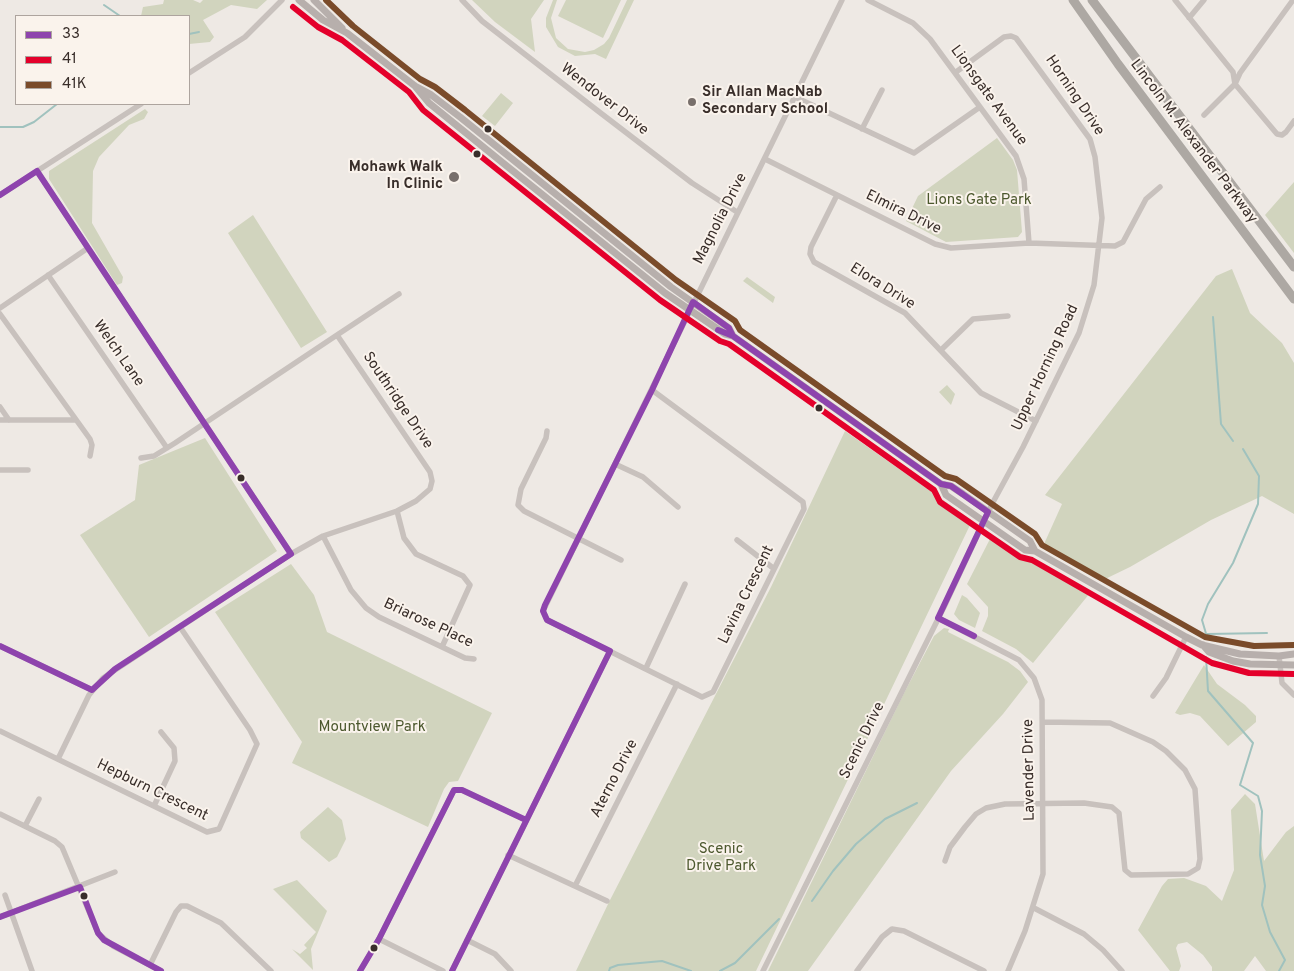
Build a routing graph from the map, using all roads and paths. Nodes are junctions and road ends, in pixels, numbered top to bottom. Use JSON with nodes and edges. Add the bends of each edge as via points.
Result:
{"nodes":[{"id":1,"x":282,"y":0,"type":"edge"},
{"id":2,"x":300,"y":0,"type":"edge"},
{"id":3,"x":314,"y":0,"type":"edge"},
{"id":4,"x":462,"y":0,"type":"edge"},
{"id":5,"x":842,"y":0,"type":"edge"},
{"id":6,"x":868,"y":0,"type":"edge"},
{"id":7,"x":1073,"y":0,"type":"edge"},
{"id":8,"x":1092,"y":0,"type":"edge"},
{"id":9,"x":1174,"y":0,"type":"edge"},
{"id":10,"x":1204,"y":0,"type":"edge"},
{"id":11,"x":1293,"y":0,"type":"edge"},
{"id":12,"x":1189,"y":18,"type":"junction"},
{"id":13,"x":348,"y":33,"type":"junction"},
{"id":14,"x":190,"y":72,"type":"edge"},
{"id":15,"x":956,"y":72,"type":"junction"},
{"id":16,"x":1236,"y":84,"type":"junction"},
{"id":17,"x":415,"y":86,"type":"junction"},
{"id":18,"x":882,"y":90,"type":"dead end"},
{"id":19,"x":795,"y":97,"type":"junction"},
{"id":20,"x":139,"y":105,"type":"edge"},
{"id":21,"x":980,"y":107,"type":"junction"},
{"id":22,"x":1204,"y":115,"type":"dead end"},
{"id":23,"x":1294,"y":120,"type":"edge"},
{"id":24,"x":862,"y":129,"type":"junction"},
{"id":25,"x":765,"y":159,"type":"junction"},
{"id":26,"x":37,"y":171,"type":"junction"},
{"id":27,"x":1160,"y":187,"type":"dead end"},
{"id":28,"x":0,"y":195,"type":"edge"},
{"id":29,"x":837,"y":195,"type":"junction"},
{"id":30,"x":543,"y":196,"type":"junction"},
{"id":31,"x":559,"y":196,"type":"junction"},
{"id":32,"x":737,"y":212,"type":"junction"},
{"id":33,"x":1029,"y":243,"type":"junction"},
{"id":34,"x":1100,"y":246,"type":"junction"},
{"id":35,"x":88,"y":248,"type":"junction"},
{"id":36,"x":1294,"y":267,"type":"edge"},
{"id":37,"x":48,"y":275,"type":"junction"},
{"id":38,"x":399,"y":294,"type":"dead end"},
{"id":39,"x":1294,"y":299,"type":"edge"},
{"id":40,"x":691,"y":306,"type":"junction"},
{"id":41,"x":0,"y":308,"type":"edge"},
{"id":42,"x":0,"y":314,"type":"edge"},
{"id":43,"x":1008,"y":316,"type":"dead end"},
{"id":44,"x":337,"y":335,"type":"junction"},
{"id":45,"x":941,"y":350,"type":"junction"},
{"id":46,"x":652,"y":390,"type":"junction"},
{"id":47,"x":0,"y":407,"type":"edge"},
{"id":48,"x":0,"y":420,"type":"edge"},
{"id":49,"x":9,"y":420,"type":"junction"},
{"id":50,"x":76,"y":420,"type":"junction"},
{"id":51,"x":1036,"y":420,"type":"junction"},
{"id":52,"x":205,"y":424,"type":"junction"},
{"id":53,"x":547,"y":432,"type":"dead end"},
{"id":54,"x":168,"y":448,"type":"junction"},
{"id":55,"x":90,"y":456,"type":"dead end"},
{"id":56,"x":141,"y":458,"type":"dead end"},
{"id":57,"x":616,"y":464,"type":"junction"},
{"id":58,"x":0,"y":470,"type":"edge"},
{"id":59,"x":28,"y":470,"type":"dead end"},
{"id":60,"x":941,"y":484,"type":"junction"},
{"id":61,"x":678,"y":507,"type":"dead end"},
{"id":62,"x":396,"y":511,"type":"junction"},
{"id":63,"x":988,"y":512,"type":"junction"},
{"id":64,"x":984,"y":521,"type":"junction"},
{"id":65,"x":323,"y":536,"type":"junction"},
{"id":66,"x":578,"y":539,"type":"junction"},
{"id":67,"x":737,"y":540,"type":"dead end"},
{"id":68,"x":1035,"y":551,"type":"junction"},
{"id":69,"x":291,"y":554,"type":"junction"},
{"id":70,"x":621,"y":560,"type":"dead end"},
{"id":71,"x":774,"y":568,"type":"junction"},
{"id":72,"x":685,"y":584,"type":"dead end"},
{"id":73,"x":543,"y":611,"type":"joint"},
{"id":74,"x":938,"y":618,"type":"junction"},
{"id":75,"x":180,"y":627,"type":"junction"},
{"id":76,"x":1186,"y":637,"type":"junction"},
{"id":77,"x":1202,"y":645,"type":"junction"},
{"id":78,"x":0,"y":646,"type":"edge"},
{"id":79,"x":442,"y":647,"type":"junction"},
{"id":80,"x":610,"y":651,"type":"junction"},
{"id":81,"x":1294,"y":654,"type":"edge"},
{"id":82,"x":1280,"y":656,"type":"junction"},
{"id":83,"x":474,"y":659,"type":"dead end"},
{"id":84,"x":1294,"y":665,"type":"edge"},
{"id":85,"x":1280,"y":666,"type":"junction"},
{"id":86,"x":646,"y":668,"type":"junction"},
{"id":87,"x":677,"y":684,"type":"junction"},
{"id":88,"x":92,"y":690,"type":"junction"},
{"id":89,"x":1294,"y":695,"type":"edge"},
{"id":90,"x":1153,"y":696,"type":"dead end"},
{"id":91,"x":1043,"y":722,"type":"junction"},
{"id":92,"x":0,"y":731,"type":"edge"},
{"id":93,"x":161,"y":732,"type":"dead end"},
{"id":94,"x":58,"y":759,"type":"junction"},
{"id":95,"x":39,"y":798,"type":"dead end"},
{"id":96,"x":1043,"y":803,"type":"junction"},
{"id":97,"x":154,"y":806,"type":"junction"},
{"id":98,"x":0,"y":814,"type":"edge"},
{"id":99,"x":526,"y":820,"type":"junction"},
{"id":100,"x":25,"y":826,"type":"junction"},
{"id":101,"x":508,"y":855,"type":"junction"},
{"id":102,"x":945,"y":861,"type":"dead end"},
{"id":103,"x":116,"y":872,"type":"dead end"},
{"id":104,"x":575,"y":886,"type":"junction"},
{"id":105,"x":80,"y":887,"type":"junction"},
{"id":106,"x":5,"y":895,"type":"dead end"},
{"id":107,"x":607,"y":901,"type":"dead end"},
{"id":108,"x":1034,"y":908,"type":"junction"},
{"id":109,"x":12,"y":913,"type":"junction"},
{"id":110,"x":0,"y":917,"type":"edge"},
{"id":111,"x":379,"y":939,"type":"junction"},
{"id":112,"x":467,"y":940,"type":"junction"},
{"id":113,"x":150,"y":965,"type":"junction"},
{"id":114,"x":32,"y":971,"type":"edge"},
{"id":115,"x":161,"y":971,"type":"edge"},
{"id":116,"x":270,"y":971,"type":"edge"},
{"id":117,"x":360,"y":971,"type":"edge"},
{"id":118,"x":443,"y":971,"type":"edge"},
{"id":119,"x":452,"y":971,"type":"edge"},
{"id":120,"x":511,"y":971,"type":"edge"},
{"id":121,"x":763,"y":971,"type":"edge"},
{"id":122,"x":857,"y":971,"type":"edge"},
{"id":123,"x":984,"y":971,"type":"edge"},
{"id":124,"x":1008,"y":971,"type":"edge"},
{"id":125,"x":1122,"y":971,"type":"edge"}],
"edges":[{"from":1,"to":14,"type":"street","via":[[245,37]]},
{"from":2,"to":13,"type":"main road","via":[[323,20]]},
{"from":3,"to":13,"type":"main road"},
{"from":4,"to":32,"type":"street","name":"Wendover Drive","via":[[482,20],[605,117],[692,183]]},
{"from":5,"to":19,"type":"street","name":"Magnolia Drive"},
{"from":6,"to":15,"type":"street","name":"Lionsgate Avenue","via":[[921,30]]},
{"from":7,"to":39,"type":"highway","name":"Lincoln M. Alexander Parkway"},
{"from":8,"to":36,"type":"highway","name":"Lincoln M. Alexander Parkway"},
{"from":9,"to":12,"type":"street"},
{"from":10,"to":12,"type":"street"},
{"from":11,"to":16,"type":"street","via":[[1240,73]]},
{"from":12,"to":16,"type":"street","via":[[1232,72]]},
{"from":13,"to":17,"type":"main road"},
{"from":15,"to":21,"type":"street","name":"Lionsgate Avenue"},
{"from":15,"to":34,"type":"street","name":"Horning Drive","via":[[1004,38],[1016,38],[1025,47],[1094,148],[1102,218]]},
{"from":16,"to":22,"type":"street"},
{"from":16,"to":23,"type":"street","via":[[1277,134],[1286,132]]},
{"from":17,"to":30,"type":"main road","via":[[429,103]]},
{"from":17,"to":31,"type":"main road","via":[[460,117]]},
{"from":18,"to":24,"type":"street"},
{"from":19,"to":24,"type":"street"},
{"from":19,"to":25,"type":"street","name":"Magnolia Drive"},
{"from":20,"to":26,"type":"street"},
{"from":21,"to":24,"type":"street","via":[[914,153]]},
{"from":21,"to":33,"type":"street","name":"Lionsgate Avenue","via":[[1023,170]]},
{"from":25,"to":29,"type":"street","name":"Elmira Drive"},
{"from":25,"to":32,"type":"street","name":"Magnolia Drive"},
{"from":26,"to":28,"type":"street"},
{"from":26,"to":35,"type":"street"},
{"from":27,"to":34,"type":"street","via":[[1146,199],[1123,242],[1115,246]]},
{"from":29,"to":33,"type":"street","name":"Elmira Drive","via":[[940,245],[962,248]]},
{"from":29,"to":45,"type":"street","name":"Elora Drive","via":[[811,246],[814,262],[904,313]]},
{"from":30,"to":31,"type":"main road"},
{"from":30,"to":40,"type":"main road"},
{"from":31,"to":40,"type":"main road"},
{"from":32,"to":40,"type":"street","name":"Magnolia Drive"},
{"from":33,"to":34,"type":"street","name":"Elmira Drive"},
{"from":34,"to":51,"type":"street","name":"Upper Horning Road","via":[[1087,311]]},
{"from":35,"to":37,"type":"street"},
{"from":35,"to":52,"type":"street"},
{"from":37,"to":41,"type":"street"},
{"from":37,"to":54,"type":"street","name":"Welch Lane"},
{"from":38,"to":44,"type":"street"},
{"from":40,"to":46,"type":"street","name":"Magnolia Drive"},
{"from":40,"to":60,"type":"main road","via":[[728,328],[733,336]]},
{"from":42,"to":50,"type":"street"},
{"from":43,"to":45,"type":"street","via":[[973,319]]},
{"from":44,"to":52,"type":"street"},
{"from":44,"to":62,"type":"street","name":"Southridge Drive","via":[[430,472],[430,489]]},
{"from":45,"to":51,"type":"street","name":"Elora Drive","via":[[981,393]]},
{"from":46,"to":57,"type":"street","name":"Magnolia Drive"},
{"from":46,"to":71,"type":"street","name":"Lavina Crescent","via":[[803,502],[804,509]]},
{"from":47,"to":49,"type":"street"},
{"from":48,"to":49,"type":"street"},
{"from":49,"to":50,"type":"street"},
{"from":50,"to":55,"type":"street","via":[[90,439]]},
{"from":51,"to":63,"type":"street","name":"Upper Horning Road"},
{"from":52,"to":54,"type":"street"},
{"from":52,"to":69,"type":"street"},
{"from":53,"to":66,"type":"street","via":[[521,489],[518,506]]},
{"from":54,"to":56,"type":"street","via":[[154,456]]},
{"from":57,"to":61,"type":"street","via":[[643,477]]},
{"from":57,"to":66,"type":"street","name":"Magnolia Drive"},
{"from":58,"to":59,"type":"street"},
{"from":60,"to":63,"type":"main road","via":[[951,486]]},
{"from":60,"to":64,"type":"main road","via":[[946,495]]},
{"from":62,"to":65,"type":"street","name":"Southridge Drive"},
{"from":62,"to":79,"type":"street","via":[[404,538],[416,554],[463,576],[470,585]]},
{"from":63,"to":64,"type":"street","name":"Upper Horning Road"},
{"from":63,"to":68,"type":"main road","via":[[1030,541]]},
{"from":64,"to":68,"type":"main road","via":[[1025,550]]},
{"from":64,"to":74,"type":"street","name":"Scenic Drive"},
{"from":65,"to":69,"type":"street","name":"Southridge Drive"},
{"from":65,"to":79,"type":"street","name":"Briarose Place","via":[[351,590],[366,608]]},
{"from":66,"to":70,"type":"street"},
{"from":66,"to":73,"type":"street","name":"Magnolia Drive"},
{"from":67,"to":71,"type":"street"},
{"from":68,"to":76,"type":"main road"},
{"from":69,"to":75,"type":"street","name":"Southridge Drive"},
{"from":71,"to":87,"type":"street","name":"Lavina Crescent","via":[[713,692],[702,697]]},
{"from":72,"to":86,"type":"street"},
{"from":73,"to":80,"type":"street","name":"Lavina Crescent","via":[[547,620]]},
{"from":74,"to":91,"type":"street","name":"Lavender Drive","via":[[1023,663],[1039,689]]},
{"from":74,"to":121,"type":"street","name":"Scenic Drive"},
{"from":75,"to":88,"type":"street","name":"Southridge Drive","via":[[115,669]]},
{"from":75,"to":97,"type":"street","name":"Hepburn Crescent","via":[[258,744],[219,829],[207,832]]},
{"from":76,"to":77,"type":"main road"},
{"from":76,"to":90,"type":"street","via":[[1166,678]]},
{"from":77,"to":82,"type":"main road","via":[[1240,654]]},
{"from":77,"to":85,"type":"main road","via":[[1209,652],[1233,661]]},
{"from":78,"to":88,"type":"street"},
{"from":79,"to":83,"type":"street","name":"Briarose Place"},
{"from":80,"to":86,"type":"street","name":"Lavina Crescent"},
{"from":80,"to":99,"type":"street"},
{"from":81,"to":82,"type":"main road"},
{"from":82,"to":85,"type":"street"},
{"from":84,"to":85,"type":"main road"},
{"from":85,"to":89,"type":"street","via":[[1282,683]]},
{"from":86,"to":87,"type":"street","name":"Lavina Crescent"},
{"from":87,"to":104,"type":"street","name":"Aterno Drive"},
{"from":88,"to":94,"type":"street"},
{"from":91,"to":96,"type":"street","name":"Lavender Drive"},
{"from":91,"to":96,"type":"street","via":[[1110,723],[1166,751],[1185,770],[1195,789],[1199,864],[1188,874],[1131,876],[1126,870],[1121,818],[1116,810],[1084,803]]},
{"from":92,"to":94,"type":"street","name":"Hepburn Crescent"},
{"from":93,"to":97,"type":"street","via":[[174,748],[175,761]]},
{"from":94,"to":97,"type":"street","name":"Hepburn Crescent"},
{"from":95,"to":100,"type":"street"},
{"from":96,"to":102,"type":"street","via":[[998,804],[981,810],[950,847]]},
{"from":96,"to":108,"type":"street","name":"Lavender Drive","via":[[1043,866]]},
{"from":98,"to":100,"type":"street"},
{"from":99,"to":101,"type":"street"},
{"from":99,"to":111,"type":"street","via":[[462,790],[454,790]]},
{"from":100,"to":105,"type":"street","via":[[62,847]]},
{"from":101,"to":104,"type":"street"},
{"from":101,"to":112,"type":"street"},
{"from":103,"to":105,"type":"street"},
{"from":104,"to":107,"type":"street"},
{"from":105,"to":109,"type":"street"},
{"from":105,"to":113,"type":"street","via":[[98,933],[113,946]]},
{"from":106,"to":109,"type":"street"},
{"from":108,"to":124,"type":"street","name":"Lavender Drive"},
{"from":108,"to":125,"type":"street","via":[[1084,934]]},
{"from":109,"to":110,"type":"street"},
{"from":109,"to":114,"type":"street"},
{"from":111,"to":117,"type":"street"},
{"from":111,"to":118,"type":"street"},
{"from":112,"to":119,"type":"street"},
{"from":112,"to":120,"type":"street","via":[[495,954]]},
{"from":113,"to":115,"type":"street"},
{"from":113,"to":116,"type":"street","via":[[176,912],[181,906],[187,906],[221,923]]},
{"from":122,"to":123,"type":"street","via":[[886,932],[894,929]]}]}
